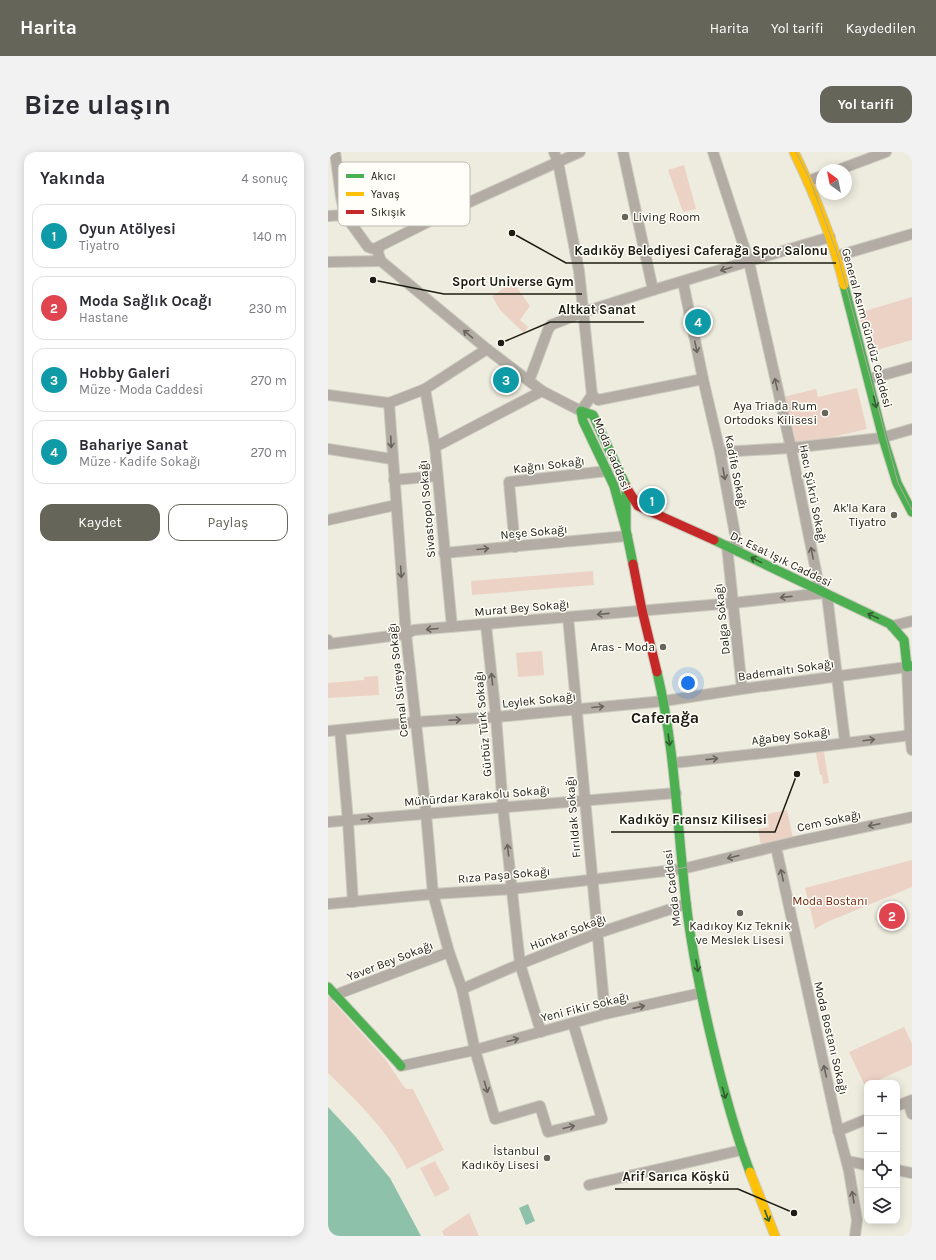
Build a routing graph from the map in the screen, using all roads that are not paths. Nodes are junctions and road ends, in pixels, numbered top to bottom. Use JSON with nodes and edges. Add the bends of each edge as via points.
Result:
{"nodes":[{"id":1,"x":335,"y":152,"type":"edge"},
{"id":2,"x":580,"y":152,"type":"edge"},
{"id":3,"x":623,"y":152,"type":"edge"},
{"id":4,"x":714,"y":152,"type":"edge"},
{"id":5,"x":794,"y":152,"type":"edge"},
{"id":6,"x":886,"y":152,"type":"edge"},
{"id":7,"x":556,"y":157,"type":"edge"},
{"id":8,"x":852,"y":165,"type":"edge"},
{"id":9,"x":338,"y":174,"type":"edge"},
{"id":10,"x":816,"y":178,"type":"edge"},
{"id":11,"x":808,"y":181,"type":"junction"},
{"id":12,"x":470,"y":201,"type":"edge"},
{"id":13,"x":338,"y":215,"type":"edge"},
{"id":14,"x":328,"y":216,"type":"edge"},
{"id":15,"x":353,"y":226,"type":"edge"},
{"id":16,"x":420,"y":226,"type":"edge"},
{"id":17,"x":912,"y":234,"type":"edge"},
{"id":18,"x":830,"y":238,"type":"junction"},
{"id":19,"x":379,"y":247,"type":"junction"},
{"id":20,"x":837,"y":256,"type":"junction"},
{"id":21,"x":380,"y":261,"type":"junction"},
{"id":22,"x":328,"y":262,"type":"edge"},
{"id":23,"x":749,"y":262,"type":"junction"},
{"id":24,"x":683,"y":282,"type":"junction"},
{"id":25,"x":653,"y":290,"type":"junction"},
{"id":26,"x":584,"y":312,"type":"junction"},
{"id":27,"x":487,"y":349,"type":"junction"},
{"id":28,"x":912,"y":367,"type":"edge"},
{"id":29,"x":703,"y":379,"type":"junction"},
{"id":30,"x":869,"y":379,"type":"junction"},
{"id":31,"x":529,"y":381,"type":"junction"},
{"id":32,"x":425,"y":389,"type":"junction"},
{"id":33,"x":542,"y":390,"type":"junction"},
{"id":34,"x":328,"y":395,"type":"edge"},
{"id":35,"x":595,"y":398,"type":"junction"},
{"id":36,"x":389,"y":403,"type":"junction"},
{"id":37,"x":581,"y":411,"type":"junction"},
{"id":38,"x":593,"y":415,"type":"junction"},
{"id":39,"x":912,"y":429,"type":"edge"},
{"id":40,"x":884,"y":438,"type":"junction"},
{"id":41,"x":435,"y":447,"type":"junction"},
{"id":42,"x":791,"y":448,"type":"junction"},
{"id":43,"x":328,"y":449,"type":"edge"},
{"id":44,"x":720,"y":452,"type":"junction"},
{"id":45,"x":392,"y":459,"type":"junction"},
{"id":46,"x":607,"y":471,"type":"junction"},
{"id":47,"x":437,"y":476,"type":"junction"},
{"id":48,"x":394,"y":480,"type":"junction"},
{"id":49,"x":626,"y":486,"type":"junction"},
{"id":50,"x":909,"y":500,"type":"edge"},
{"id":51,"x":396,"y":505,"type":"junction"},
{"id":52,"x":912,"y":512,"type":"edge"},
{"id":53,"x":328,"y":520,"type":"edge"},
{"id":54,"x":627,"y":533,"type":"junction"},
{"id":55,"x":727,"y":546,"type":"junction"},
{"id":56,"x":515,"y":547,"type":"junction"},
{"id":57,"x":738,"y":551,"type":"junction"},
{"id":58,"x":444,"y":553,"type":"junction"},
{"id":59,"x":824,"y":593,"type":"junction"},
{"id":60,"x":733,"y":603,"type":"junction"},
{"id":61,"x":642,"y":610,"type":"junction"},
{"id":62,"x":568,"y":617,"type":"junction"},
{"id":63,"x":912,"y":621,"type":"edge"},
{"id":64,"x":486,"y":625,"type":"junction"},
{"id":65,"x":892,"y":626,"type":"junction"},
{"id":66,"x":452,"y":627,"type":"junction"},
{"id":67,"x":406,"y":634,"type":"junction"},
{"id":68,"x":328,"y":640,"type":"edge"},
{"id":69,"x":910,"y":666,"type":"edge"},
{"id":70,"x":837,"y":676,"type":"junction"},
{"id":71,"x":742,"y":689,"type":"junction"},
{"id":72,"x":664,"y":701,"type":"junction"},
{"id":73,"x":576,"y":710,"type":"junction"},
{"id":74,"x":496,"y":717,"type":"junction"},
{"id":75,"x":416,"y":722,"type":"junction"},
{"id":76,"x":340,"y":730,"type":"junction"},
{"id":77,"x":328,"y":731,"type":"edge"},
{"id":78,"x":911,"y":735,"type":"edge"},
{"id":79,"x":845,"y":742,"type":"junction"},
{"id":80,"x":912,"y":750,"type":"edge"},
{"id":81,"x":673,"y":763,"type":"junction"},
{"id":82,"x":676,"y":793,"type":"junction"},
{"id":83,"x":585,"y":800,"type":"junction"},
{"id":84,"x":503,"y":808,"type":"junction"},
{"id":85,"x":426,"y":813,"type":"junction"},
{"id":86,"x":912,"y":817,"type":"edge"},
{"id":87,"x":348,"y":821,"type":"junction"},
{"id":88,"x":328,"y":822,"type":"edge"},
{"id":89,"x":776,"y":847,"type":"junction"},
{"id":90,"x":682,"y":869,"type":"junction"},
{"id":91,"x":592,"y":879,"type":"junction"},
{"id":92,"x":512,"y":889,"type":"junction"},
{"id":93,"x":433,"y":894,"type":"junction"},
{"id":94,"x":354,"y":902,"type":"junction"},
{"id":95,"x":328,"y":904,"type":"edge"},
{"id":96,"x":686,"y":904,"type":"junction"},
{"id":97,"x":598,"y":933,"type":"junction"},
{"id":98,"x":449,"y":952,"type":"junction"},
{"id":99,"x":520,"y":964,"type":"junction"},
{"id":100,"x":328,"y":987,"type":"edge"},
{"id":101,"x":462,"y":989,"type":"junction"},
{"id":102,"x":701,"y":993,"type":"junction"},
{"id":103,"x":335,"y":995,"type":"junction"},
{"id":104,"x":605,"y":1014,"type":"junction"},
{"id":105,"x":574,"y":1024,"type":"junction"},
{"id":106,"x":541,"y":1032,"type":"junction"},
{"id":107,"x":475,"y":1050,"type":"junction"},
{"id":108,"x":401,"y":1066,"type":"joint"},
{"id":109,"x":910,"y":1101,"type":"edge"},
{"id":110,"x":900,"y":1105,"type":"edge"},
{"id":111,"x":912,"y":1114,"type":"edge"},
{"id":112,"x":864,"y":1120,"type":"edge"},
{"id":113,"x":838,"y":1131,"type":"junction"},
{"id":114,"x":742,"y":1150,"type":"junction"},
{"id":115,"x":847,"y":1161,"type":"junction"},
{"id":116,"x":864,"y":1164,"type":"edge"},
{"id":117,"x":900,"y":1171,"type":"edge"},
{"id":118,"x":912,"y":1173,"type":"edge"},
{"id":119,"x":589,"y":1185,"type":"dead end"},
{"id":120,"x":775,"y":1236,"type":"edge"},
{"id":121,"x":855,"y":1236,"type":"edge"}],
"edges":[{"from":1,"to":9,"type":"street"},
{"from":2,"to":7,"type":"street"},
{"from":3,"to":25,"type":"street"},
{"from":4,"to":23,"type":"street","name":"Hacı Şükrü Sokağı"},
{"from":5,"to":11,"type":"street","name":"General Asım Gündüz Caddesi"},
{"from":6,"to":8,"type":"street"},
{"from":7,"to":12,"type":"street"},
{"from":7,"to":26,"type":"street","via":[[579,271]]},
{"from":10,"to":11,"type":"street"},
{"from":11,"to":18,"type":"street","name":"General Asım Gündüz Caddesi"},
{"from":13,"to":14,"type":"street"},
{"from":15,"to":19,"type":"street","via":[[368,247]]},
{"from":16,"to":19,"type":"street"},
{"from":17,"to":20,"type":"street"},
{"from":18,"to":20,"type":"street","name":"General Asım Gündüz Caddesi"},
{"from":18,"to":23,"type":"street"},
{"from":19,"to":21,"type":"street"},
{"from":20,"to":30,"type":"street","name":"General Asım Gündüz Caddesi"},
{"from":21,"to":22,"type":"street"},
{"from":27,"to":21,"type":"street","name":"Moda Caddesi","one_way":true},
{"from":23,"to":24,"type":"street","one_way":true},
{"from":42,"to":23,"type":"street","name":"Hacı Şükrü Sokağı","one_way":true},
{"from":24,"to":25,"type":"street"},
{"from":24,"to":29,"type":"street","name":"Kadife Sokağı","one_way":true},
{"from":25,"to":26,"type":"street"},
{"from":26,"to":31,"type":"street","via":[[551,325]]},
{"from":26,"to":35,"type":"street"},
{"from":27,"to":31,"type":"street","name":"Moda Caddesi"},
{"from":27,"to":32,"type":"street"},
{"from":28,"to":30,"type":"street"},
{"from":29,"to":35,"type":"street"},
{"from":29,"to":44,"type":"street","name":"Kadife Sokağı"},
{"from":30,"to":40,"type":"street","name":"General Asım Gündüz Caddesi","one_way":true},
{"from":31,"to":33,"type":"street","name":"Moda Caddesi"},
{"from":32,"to":36,"type":"street"},
{"from":32,"to":41,"type":"street","name":"Sivastopol Sokağı"},
{"from":33,"to":37,"type":"street","name":"Moda Caddesi"},
{"from":33,"to":41,"type":"street"},
{"from":34,"to":36,"type":"street"},
{"from":35,"to":37,"type":"street"},
{"from":35,"to":38,"type":"street"},
{"from":36,"to":45,"type":"street","name":"Cemal Süreya Sokağı","one_way":true},
{"from":37,"to":38,"type":"street","name":"Moda Caddesi"},
{"from":37,"to":46,"type":"street","name":"Moda Caddesi","via":[[583,421]]},
{"from":38,"to":49,"type":"street","name":"Moda Caddesi"},
{"from":39,"to":40,"type":"street"},
{"from":40,"to":42,"type":"street"},
{"from":40,"to":50,"type":"street","name":"General Asım Gündüz Caddesi","via":[[897,483]]},
{"from":41,"to":47,"type":"street","name":"Sivastopol Sokağı"},
{"from":42,"to":44,"type":"street"},
{"from":59,"to":42,"type":"street","name":"Hacı Şükrü Sokağı","one_way":true},
{"from":43,"to":45,"type":"street"},
{"from":44,"to":57,"type":"street","name":"Kadife Sokağı","one_way":true},
{"from":45,"to":48,"type":"street","name":"Cemal Süreya Sokağı"},
{"from":46,"to":54,"type":"street","name":"Moda Caddesi","via":[[614,486]]},
{"from":46,"to":56,"type":"street","name":"Kağnı Sokağı","via":[[509,482]]},
{"from":47,"to":48,"type":"street"},
{"from":47,"to":58,"type":"street","name":"Sivastopol Sokağı"},
{"from":48,"to":51,"type":"street","name":"Cemal Süreya Sokağı"},
{"from":49,"to":54,"type":"street","name":"Moda Caddesi"},
{"from":49,"to":55,"type":"street","name":"Dr. Esat Işık Caddesi","via":[[638,506]]},
{"from":50,"to":52,"type":"street","name":"General Asım Gündüz Caddesi"},
{"from":51,"to":53,"type":"street"},
{"from":51,"to":67,"type":"street","name":"Cemal Süreya Sokağı","one_way":true},
{"from":54,"to":56,"type":"street","name":"Neşe Sokağı"},
{"from":54,"to":61,"type":"street","name":"Moda Caddesi"},
{"from":55,"to":57,"type":"street","name":"Dr. Esat Işık Caddesi"},
{"from":55,"to":60,"type":"street","name":"Dalga Sokağı"},
{"from":58,"to":56,"type":"street","name":"Neşe Sokağı","one_way":true},
{"from":59,"to":57,"type":"street","name":"Dr. Esat Işık Caddesi","one_way":true},
{"from":58,"to":66,"type":"street","name":"Sivastopol Sokağı"},
{"from":59,"to":60,"type":"street","name":"Murat Bey Sokağı","one_way":true},
{"from":65,"to":59,"type":"street","name":"Dr. Esat Işık Caddesi","one_way":true},
{"from":59,"to":70,"type":"street","name":"Hacı Şükrü Sokağı"},
{"from":60,"to":61,"type":"street","name":"Murat Bey Sokağı"},
{"from":60,"to":71,"type":"street","name":"Dalga Sokağı"},
{"from":61,"to":62,"type":"street","name":"Murat Bey Sokağı","one_way":true},
{"from":61,"to":72,"type":"street","name":"Moda Caddesi"},
{"from":62,"to":64,"type":"street","name":"Murat Bey Sokağı"},
{"from":62,"to":73,"type":"street","name":"Fırıldak Sokağı"},
{"from":63,"to":65,"type":"street"},
{"from":64,"to":66,"type":"street","name":"Murat Bey Sokağı"},
{"from":74,"to":64,"type":"street","name":"Gürbüz Türk Sokağı","one_way":true},
{"from":65,"to":69,"type":"street","name":"Dr. Esat Işık Caddesi","via":[[904,640]]},
{"from":66,"to":67,"type":"street","name":"Murat Bey Sokağı","one_way":true,"via":[[414,630]]},
{"from":67,"to":68,"type":"street","name":"Murat Bey Sokağı","via":[[329,644]]},
{"from":67,"to":75,"type":"street","name":"Cemal Süreya Sokağı"},
{"from":69,"to":70,"type":"street","name":"Bademaltı Sokağı"},
{"from":69,"to":78,"type":"street"},
{"from":70,"to":71,"type":"street","name":"Bademaltı Sokağı"},
{"from":70,"to":79,"type":"street","name":"Hacı Şükrü Sokağı"},
{"from":71,"to":72,"type":"street","name":"Bademaltı Sokağı"},
{"from":73,"to":72,"type":"street","name":"Leylek Sokağı","one_way":true},
{"from":72,"to":81,"type":"street","name":"Moda Caddesi","one_way":true},
{"from":73,"to":74,"type":"street","name":"Leylek Sokağı"},
{"from":73,"to":83,"type":"street","name":"Fırıldak Sokağı"},
{"from":75,"to":74,"type":"street","name":"Leylek Sokağı","one_way":true},
{"from":74,"to":84,"type":"street","name":"Gürbüz Türk Sokağı"},
{"from":75,"to":76,"type":"street","name":"Leylek Sokağı"},
{"from":75,"to":85,"type":"street","name":"Cemal Süreya Sokağı"},
{"from":76,"to":77,"type":"street","name":"Leylek Sokağı"},
{"from":76,"to":87,"type":"street"},
{"from":79,"to":78,"type":"street","name":"Ağabey Sokağı","one_way":true},
{"from":78,"to":80,"type":"street"},
{"from":81,"to":79,"type":"street","name":"Ağabey Sokağı","one_way":true},
{"from":81,"to":82,"type":"street","name":"Moda Caddesi"},
{"from":82,"to":83,"type":"street","name":"Mühürdar Karakolu Sokağı"},
{"from":82,"to":90,"type":"street","name":"Moda Caddesi"},
{"from":83,"to":84,"type":"street","name":"Mühürdar Karakolu Sokağı"},
{"from":83,"to":91,"type":"street","name":"Fırıldak Sokağı"},
{"from":84,"to":85,"type":"street","name":"Mühürdar Karakolu Sokağı"},
{"from":92,"to":84,"type":"street","name":"Gürbüz Türk Sokağı","one_way":true},
{"from":87,"to":85,"type":"street","name":"Mühürdar Karakolu Sokağı","one_way":true},
{"from":85,"to":93,"type":"street","name":"Cemal Süreya Sokağı"},
{"from":86,"to":89,"type":"street","name":"Cem Sokağı","one_way":true},
{"from":87,"to":88,"type":"street","name":"Mühürdar Karakolu Sokağı"},
{"from":87,"to":94,"type":"street"},
{"from":89,"to":90,"type":"street","name":"Cem Sokağı","one_way":true},
{"from":113,"to":89,"type":"street","name":"Moda Bostanı Sokağı","one_way":true},
{"from":90,"to":91,"type":"street","name":"Rıza Paşa Sokağı"},
{"from":90,"to":96,"type":"street","name":"Moda Caddesi"},
{"from":91,"to":92,"type":"street","name":"Rıza Paşa Sokağı"},
{"from":91,"to":97,"type":"street","name":"Fırıldak Sokağı"},
{"from":92,"to":93,"type":"street","name":"Rıza Paşa Sokağı"},
{"from":92,"to":99,"type":"street","name":"Gürbüz Türk Sokağı"},
{"from":93,"to":94,"type":"street","name":"Rıza Paşa Sokağı"},
{"from":93,"to":98,"type":"street","name":"Cemal Süreya Sokağı"},
{"from":94,"to":95,"type":"street","name":"Rıza Paşa Sokağı"},
{"from":96,"to":97,"type":"street","name":"Hünkar Sokağı"},
{"from":96,"to":102,"type":"street","name":"Moda Caddesi","one_way":true},
{"from":97,"to":99,"type":"street","name":"Hünkar Sokağı"},
{"from":97,"to":104,"type":"street","name":"Fırıldak Sokağı"},
{"from":98,"to":101,"type":"street","name":"Yaver Bey Sokağı"},
{"from":98,"to":103,"type":"street","name":"Yaver Bey Sokağı"},
{"from":99,"to":101,"type":"street","name":"Hünkar Sokağı"},
{"from":99,"to":106,"type":"street","name":"Gürbüz Türk Sokağı"},
{"from":100,"to":103,"type":"street"},
{"from":101,"to":107,"type":"street","name":"Yaver Bey Sokağı"},
{"from":104,"to":102,"type":"street","name":"Yeni Fikir Sokağı","one_way":true},
{"from":102,"to":114,"type":"street","name":"Moda Caddesi","one_way":true,"via":[[724,1091]]},
{"from":103,"to":108,"type":"street"},
{"from":104,"to":105,"type":"street","name":"Yeni Fikir Sokağı"},
{"from":105,"to":106,"type":"street","name":"Yeni Fikir Sokağı"},
{"from":107,"to":105,"type":"street","name":"Yaver Bey Sokağı","one_way":true,"via":[[495,1119],[540,1106],[548,1132],[602,1119]]},
{"from":107,"to":106,"type":"street","name":"Yeni Fikir Sokağı","one_way":true},
{"from":107,"to":108,"type":"street","name":"Yeni Fikir Sokağı"},
{"from":109,"to":110,"type":"street"},
{"from":109,"to":111,"type":"street"},
{"from":112,"to":113,"type":"street"},
{"from":113,"to":115,"type":"street","name":"Moda Bostanı Sokağı"},
{"from":114,"to":119,"type":"street"},
{"from":114,"to":120,"type":"street","name":"Moda Caddesi","one_way":true},
{"from":115,"to":116,"type":"street"},
{"from":121,"to":115,"type":"street","name":"Moda Bostanı Sokağı","one_way":true,"via":[[857,1220]]},
{"from":117,"to":118,"type":"street"}]}
